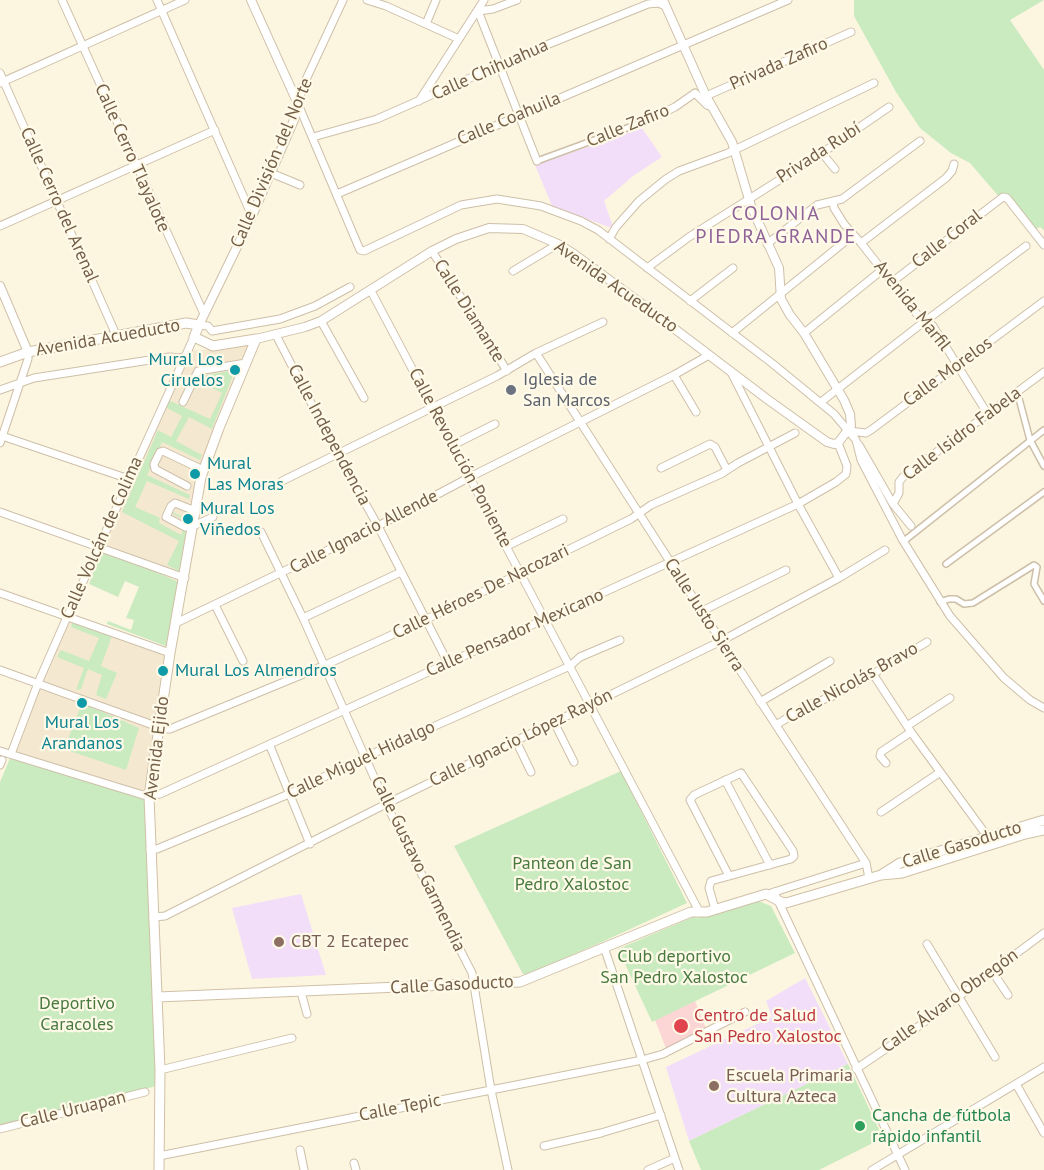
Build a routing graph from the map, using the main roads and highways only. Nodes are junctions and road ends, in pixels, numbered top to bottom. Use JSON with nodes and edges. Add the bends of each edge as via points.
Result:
{"nodes":[{"id":1,"x":199,"y":325,"type":"joint"},
{"id":2,"x":194,"y":337,"type":"joint"},
{"id":3,"x":256,"y":339,"type":"joint"},
{"id":4,"x":0,"y":362,"type":"edge"},
{"id":5,"x":1044,"y":820,"type":"edge"},
{"id":6,"x":1044,"y":830,"type":"edge"},
{"id":7,"x":989,"y":841,"type":"junction"},
{"id":8,"x":158,"y":997,"type":"junction"},
{"id":9,"x":159,"y":1170,"type":"edge"}],
"edges":[{"from":1,"to":2,"type":"main road","name":"Calle Volcán de Colima"},
{"from":1,"to":4,"type":"main road","name":"Avenida Acueducto","via":[[180,324],[28,352]]},
{"from":2,"to":3,"type":"main road","name":"Avenida Acueducto","via":[[215,347]]},
{"from":3,"to":8,"type":"main road","name":"Avenida Ejido","via":[[203,470],[189,526],[185,578],[158,726],[149,796]]},
{"from":5,"to":7,"type":"main road","name":"Calle Gasoducto"},
{"from":6,"to":7,"type":"main road","name":"Calle Gasoducto"},
{"from":7,"to":8,"type":"main road","name":"Calle Gasoducto","via":[[903,873],[881,875],[786,903],[773,896],[691,912],[526,980]]},
{"from":8,"to":9,"type":"main road","name":"Avenida Ejido"}]}
